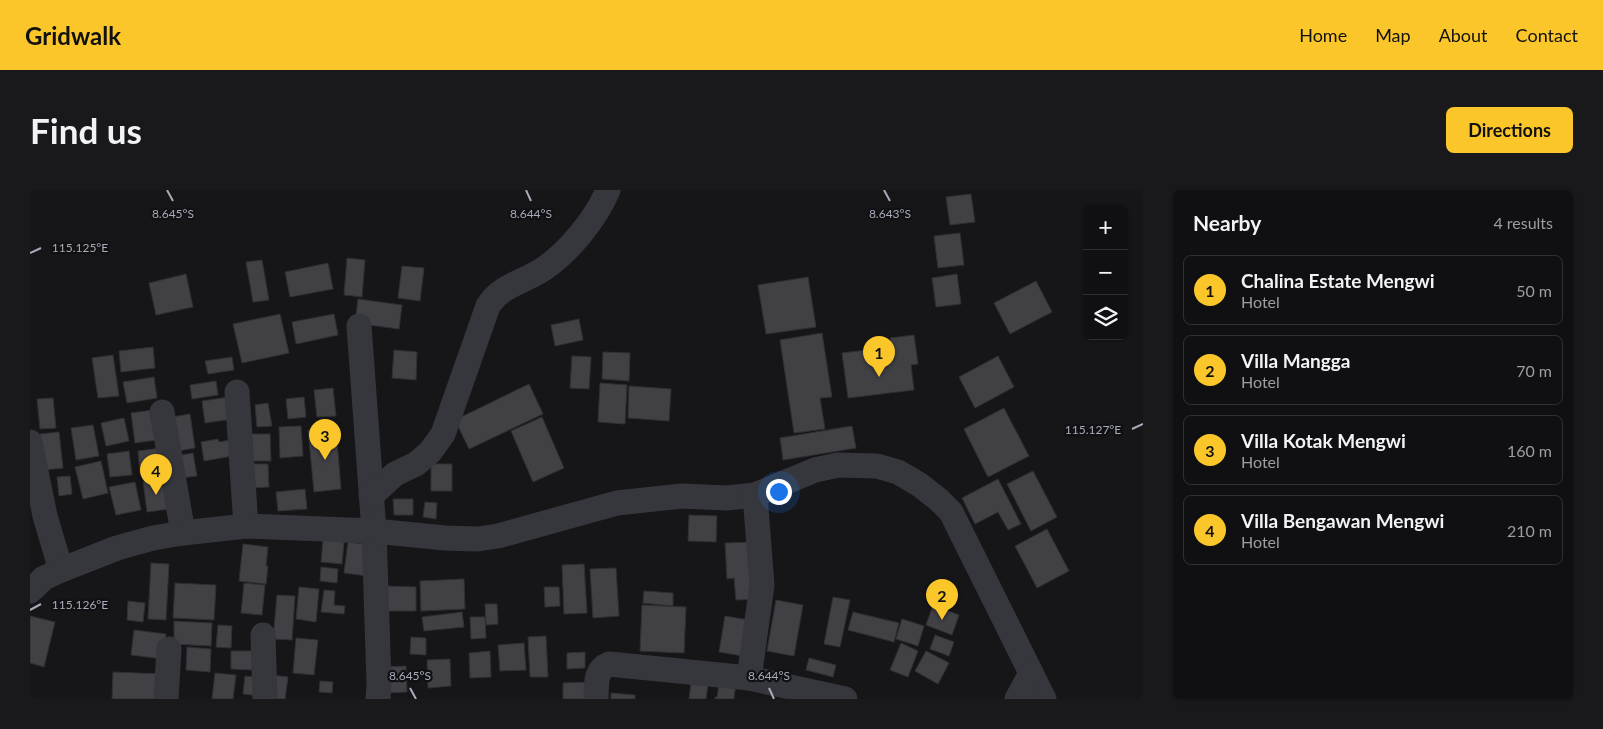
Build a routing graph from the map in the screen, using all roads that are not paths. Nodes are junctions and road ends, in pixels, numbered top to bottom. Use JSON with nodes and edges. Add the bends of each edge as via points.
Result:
{"nodes":[{"id":1,"x":608,"y":190,"type":"edge"},
{"id":2,"x":360,"y":326,"type":"dead end"},
{"id":3,"x":237,"y":392,"type":"dead end"},
{"id":4,"x":162,"y":412,"type":"dead end"},
{"id":5,"x":30,"y":442,"type":"edge"},
{"id":6,"x":371,"y":496,"type":"junction"},
{"id":7,"x":755,"y":496,"type":"junction"},
{"id":8,"x":246,"y":526,"type":"junction"},
{"id":9,"x":374,"y":531,"type":"junction"},
{"id":10,"x":182,"y":534,"type":"junction"},
{"id":11,"x":61,"y":570,"type":"junction"},
{"id":12,"x":30,"y":591,"type":"edge"},
{"id":13,"x":263,"y":635,"type":"dead end"},
{"id":14,"x":169,"y":649,"type":"dead end"},
{"id":15,"x":1032,"y":673,"type":"junction"},
{"id":16,"x":749,"y":678,"type":"junction"},
{"id":17,"x":166,"y":699,"type":"edge"},
{"id":18,"x":265,"y":699,"type":"edge"},
{"id":19,"x":378,"y":699,"type":"edge"},
{"id":20,"x":596,"y":699,"type":"edge"},
{"id":21,"x":845,"y":699,"type":"edge"},
{"id":22,"x":1017,"y":699,"type":"edge"},
{"id":23,"x":1044,"y":699,"type":"edge"}],
"edges":[{"from":1,"to":6,"type":"street","via":[[579,235],[552,263],[493,298],[443,434],[430,452],[416,464],[395,474]]},
{"from":2,"to":6,"type":"street"},
{"from":3,"to":8,"type":"street"},
{"from":4,"to":10,"type":"street"},
{"from":5,"to":11,"type":"street","via":[[45,516]]},
{"from":6,"to":9,"type":"street"},
{"from":7,"to":9,"type":"street","via":[[682,496],[617,503],[477,539]]},
{"from":7,"to":15,"type":"street","via":[[815,470],[838,465],[877,466],[898,472],[920,485],[951,512]]},
{"from":7,"to":16,"type":"street","via":[[762,585]]},
{"from":8,"to":9,"type":"street"},
{"from":8,"to":10,"type":"street"},
{"from":9,"to":19,"type":"street"},
{"from":10,"to":11,"type":"street","via":[[117,548]]},
{"from":11,"to":12,"type":"street","via":[[44,578]]},
{"from":13,"to":18,"type":"street"},
{"from":14,"to":17,"type":"street"},
{"from":15,"to":22,"type":"street"},
{"from":15,"to":23,"type":"street"},
{"from":16,"to":20,"type":"street","via":[[609,664],[599,671]]},
{"from":16,"to":21,"type":"street"}]}
